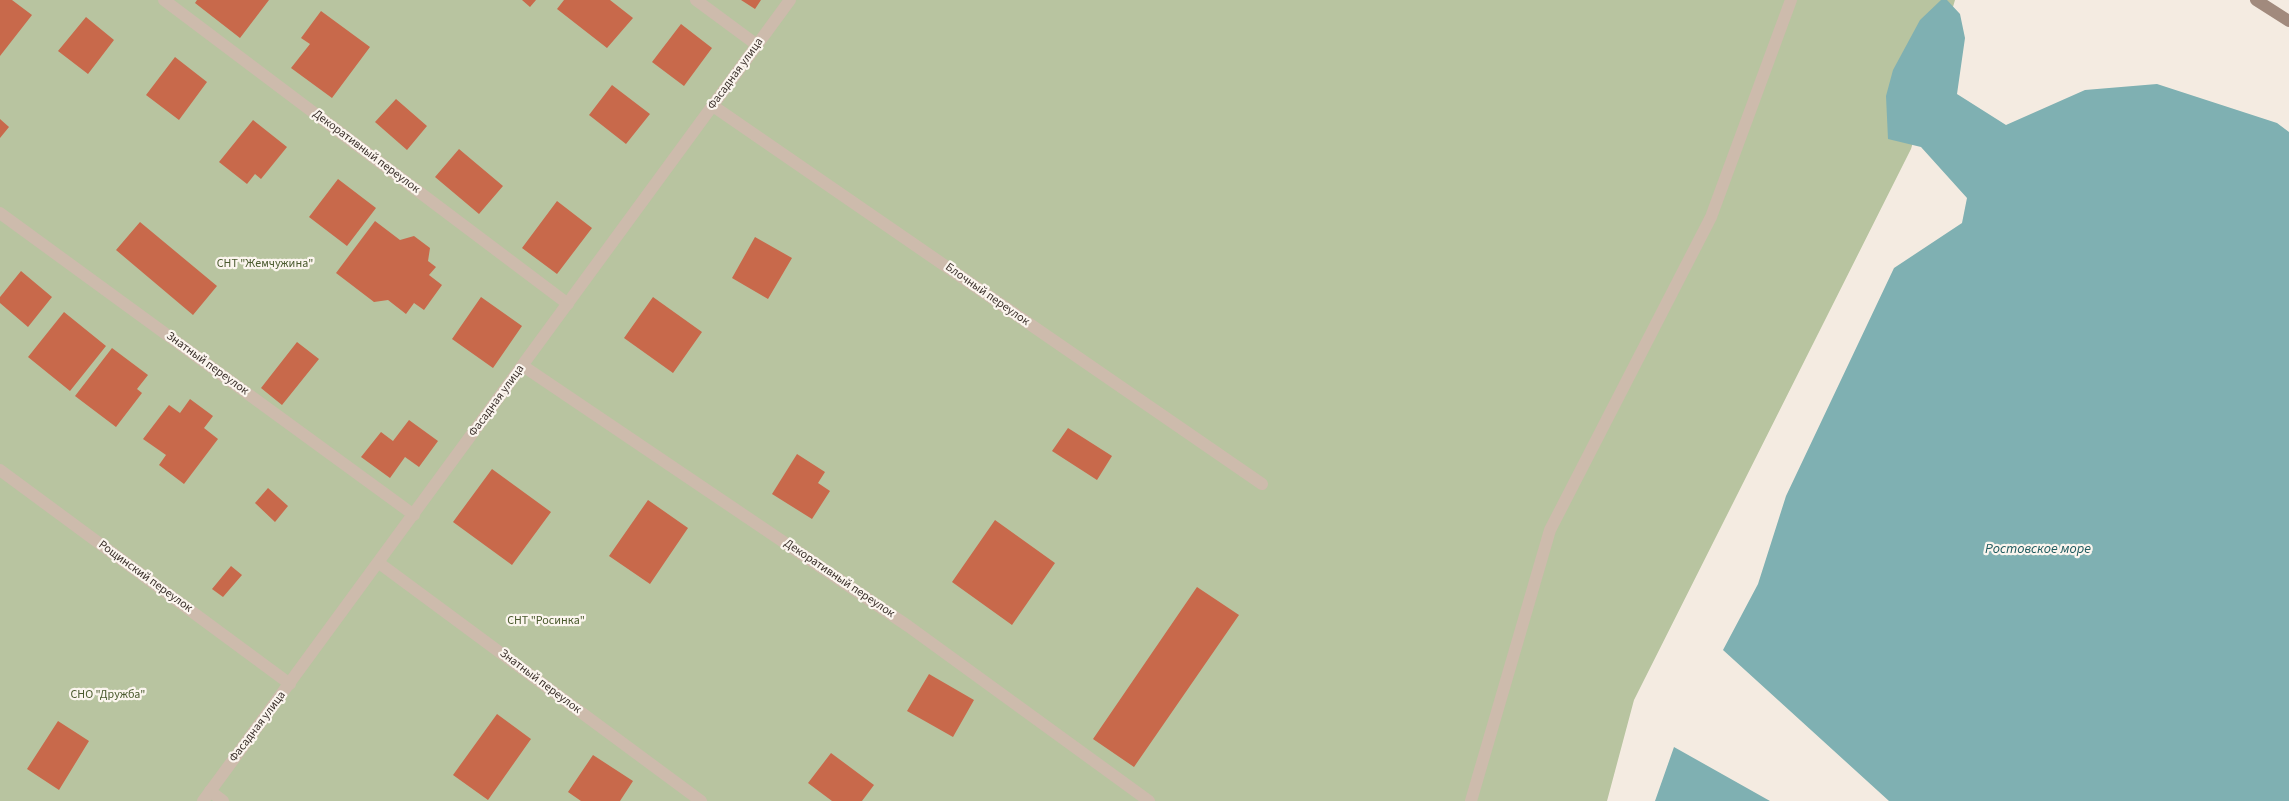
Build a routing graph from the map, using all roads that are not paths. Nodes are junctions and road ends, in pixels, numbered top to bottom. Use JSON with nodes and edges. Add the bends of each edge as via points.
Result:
{"nodes":[{"id":1,"x":164,"y":0,"type":"edge"},
{"id":2,"x":696,"y":0,"type":"edge"},
{"id":3,"x":790,"y":0,"type":"edge"},
{"id":4,"x":1791,"y":0,"type":"edge"},
{"id":5,"x":2256,"y":0,"type":"edge"},
{"id":6,"x":2289,"y":21,"type":"edge"},
{"id":7,"x":757,"y":45,"type":"junction"},
{"id":8,"x":713,"y":106,"type":"junction"},
{"id":9,"x":0,"y":213,"type":"edge"},
{"id":10,"x":568,"y":304,"type":"junction"},
{"id":11,"x":523,"y":366,"type":"junction"},
{"id":12,"x":0,"y":470,"type":"edge"},
{"id":13,"x":1262,"y":484,"type":"dead end"},
{"id":14,"x":414,"y":515,"type":"junction"},
{"id":15,"x":379,"y":563,"type":"junction"},
{"id":16,"x":290,"y":684,"type":"junction"},
{"id":17,"x":206,"y":796,"type":"edge"},
{"id":18,"x":224,"y":801,"type":"edge"},
{"id":19,"x":701,"y":801,"type":"edge"},
{"id":20,"x":1149,"y":801,"type":"edge"},
{"id":21,"x":1471,"y":801,"type":"edge"}],
"edges":[{"from":1,"to":10,"type":"street","name":"Декоративный переулок"},
{"from":2,"to":7,"type":"street"},
{"from":3,"to":7,"type":"street","name":"Фасадная улица"},
{"from":4,"to":21,"type":"street","via":[[1711,217],[1550,530]]},
{"from":5,"to":6,"type":"main road"},
{"from":7,"to":8,"type":"street","name":"Фасадная улица"},
{"from":8,"to":10,"type":"street","name":"Фасадная улица"},
{"from":8,"to":13,"type":"street","name":"Блочный переулок"},
{"from":9,"to":14,"type":"street","name":"Знатный переулок"},
{"from":10,"to":11,"type":"street","name":"Фасадная улица"},
{"from":11,"to":14,"type":"street","name":"Фасадная улица"},
{"from":11,"to":20,"type":"street","name":"Декоративный переулок","via":[[908,626]]},
{"from":12,"to":16,"type":"street","name":"Рощинский переулок"},
{"from":14,"to":15,"type":"street","name":"Фасадная улица"},
{"from":15,"to":16,"type":"street","name":"Фасадная улица"},
{"from":15,"to":19,"type":"street","name":"Знатный переулок"},
{"from":16,"to":17,"type":"street","name":"Фасадная улица"},
{"from":17,"to":18,"type":"street"}]}
